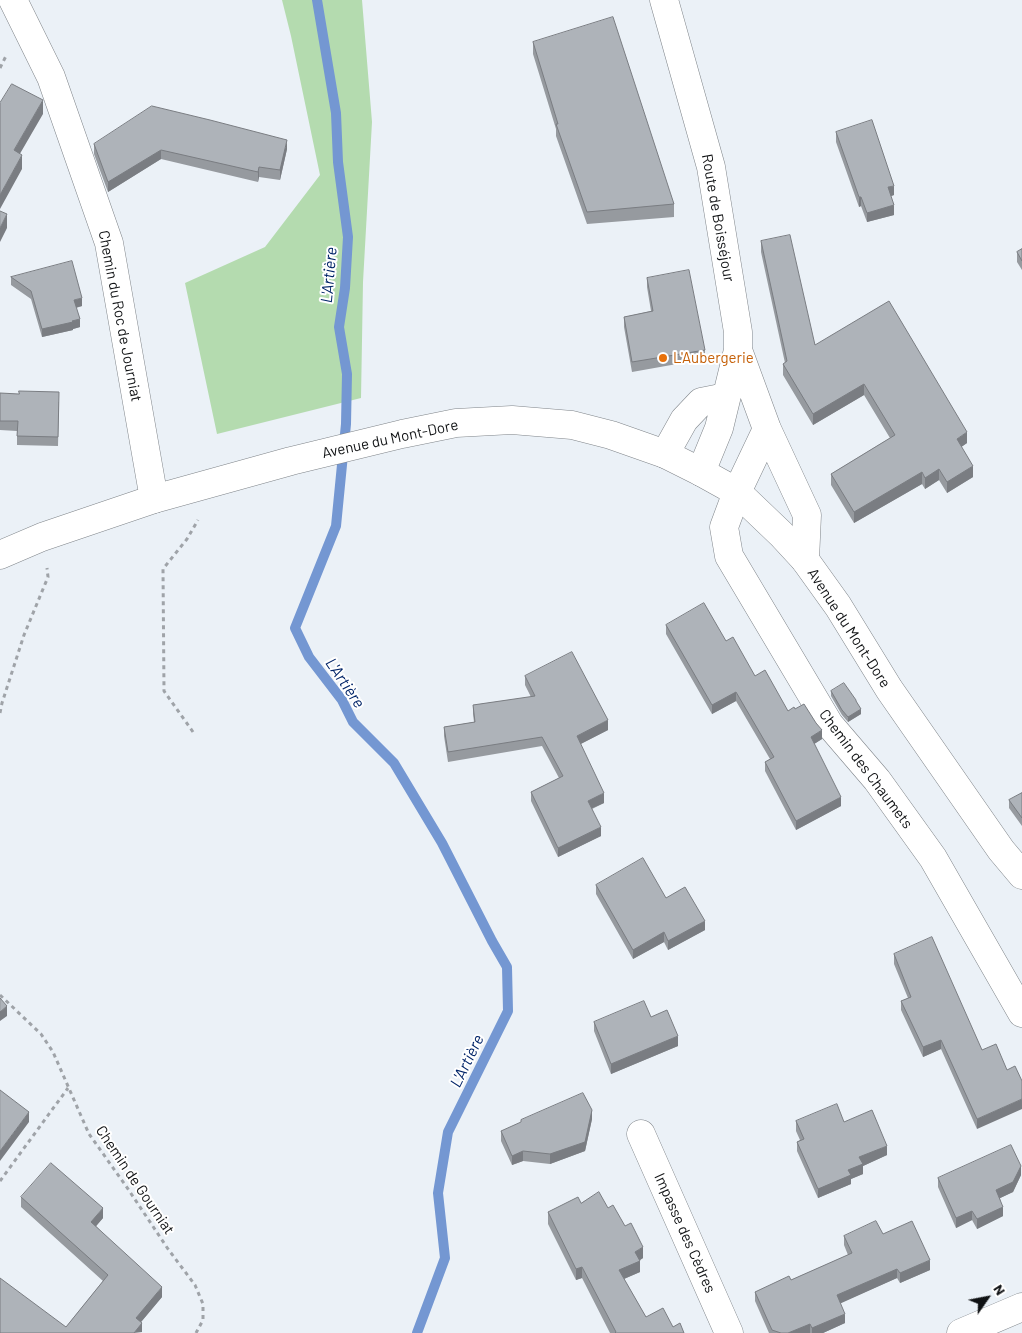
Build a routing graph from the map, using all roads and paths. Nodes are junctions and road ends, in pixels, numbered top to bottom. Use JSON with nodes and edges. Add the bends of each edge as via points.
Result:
{"nodes":[{"id":1,"x":13,"y":0,"type":"edge"},
{"id":2,"x":664,"y":0,"type":"edge"},
{"id":3,"x":738,"y":350,"type":"junction"},
{"id":4,"x":726,"y":397,"type":"junction"},
{"id":5,"x":766,"y":429,"type":"junction"},
{"id":6,"x":665,"y":454,"type":"junction"},
{"id":7,"x":701,"y":472,"type":"junction"},
{"id":8,"x":220,"y":480,"type":"junction"},
{"id":9,"x":737,"y":492,"type":"junction"},
{"id":10,"x":154,"y":499,"type":"junction"},
{"id":11,"x":42,"y":537,"type":"junction"},
{"id":12,"x":0,"y":555,"type":"edge"},
{"id":13,"x":805,"y":560,"type":"junction"},
{"id":14,"x":0,"y":713,"type":"edge"},
{"id":15,"x":193,"y":732,"type":"dead end"},
{"id":16,"x":1022,"y":875,"type":"edge"},
{"id":17,"x":0,"y":995,"type":"edge"},
{"id":18,"x":1022,"y":1012,"type":"edge"},
{"id":19,"x":69,"y":1088,"type":"junction"},
{"id":20,"x":641,"y":1134,"type":"dead end"},
{"id":21,"x":0,"y":1181,"type":"edge"},
{"id":22,"x":1022,"y":1307,"type":"edge"},
{"id":23,"x":196,"y":1333,"type":"edge"},
{"id":24,"x":729,"y":1333,"type":"edge"},
{"id":25,"x":961,"y":1333,"type":"edge"}],
"edges":[{"from":1,"to":10,"type":"street","name":"Chemin du Roc de Journiat","via":[[51,77],[109,243]]},
{"from":2,"to":3,"type":"street","name":"Route de Boisséjour","via":[[711,167],[738,332]]},
{"from":3,"to":4,"type":"street","name":"Route de Boisséjour"},
{"from":3,"to":5,"type":"street","name":"Route de Boisséjour"},
{"from":4,"to":6,"type":"street","via":[[701,402],[684,420]]},
{"from":4,"to":7,"type":"street","name":"Route de Boisséjour","via":[[719,428]]},
{"from":5,"to":9,"type":"street"},
{"from":5,"to":13,"type":"street","name":"Route de Boisséjour","via":[[807,515]]},
{"from":6,"to":7,"type":"street","name":"Avenue du Mont-Dore"},
{"from":6,"to":8,"type":"street","name":"Avenue du Mont-Dore","via":[[572,425],[512,420],[456,423]]},
{"from":7,"to":9,"type":"street","name":"Avenue du Mont-Dore"},
{"from":8,"to":10,"type":"street","name":"Avenue du Mont-Dore"},
{"from":8,"to":15,"type":"path","via":[[188,539],[163,569],[164,691]]},
{"from":9,"to":13,"type":"street","name":"Avenue du Mont-Dore"},
{"from":9,"to":18,"type":"street","name":"Chemin des Chaumets","via":[[724,528],[729,556],[829,724],[877,780],[933,858]]},
{"from":10,"to":11,"type":"street","name":"Avenue du Mont-Dore"},
{"from":11,"to":12,"type":"street","name":"Avenue du Mont-Dore"},
{"from":11,"to":14,"type":"path","via":[[48,577],[24,635]]},
{"from":13,"to":16,"type":"street","name":"Avenue du Mont-Dore","via":[[941,766]]},
{"from":17,"to":19,"type":"path","name":"Chemin de Gourniat","via":[[41,1034]]},
{"from":19,"to":21,"type":"path"},
{"from":19,"to":23,"type":"path","name":"Chemin de Gourniat","via":[[89,1134],[195,1284],[203,1304],[203,1320]]},
{"from":20,"to":24,"type":"street","name":"Impasse des Cèdres"},
{"from":22,"to":25,"type":"street"}]}
